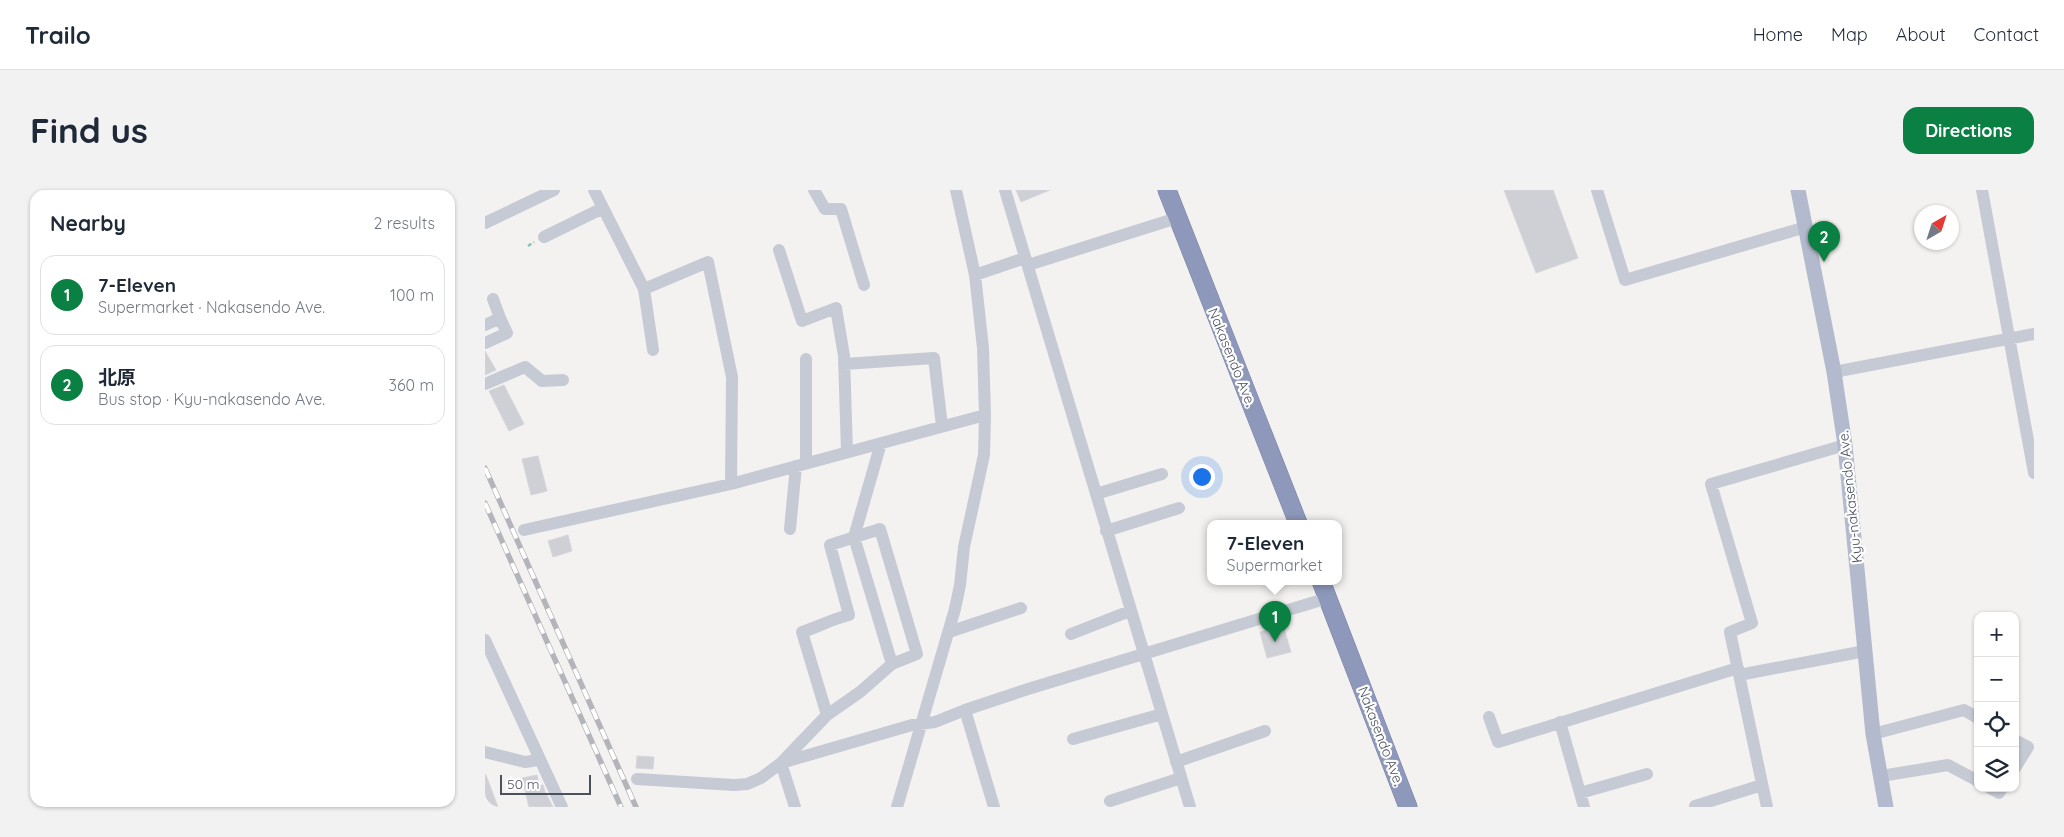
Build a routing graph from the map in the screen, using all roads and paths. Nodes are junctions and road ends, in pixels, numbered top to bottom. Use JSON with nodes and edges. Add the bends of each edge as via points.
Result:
{"nodes":[{"id":1,"x":554,"y":190,"type":"edge"},
{"id":2,"x":594,"y":190,"type":"edge"},
{"id":3,"x":814,"y":190,"type":"edge"},
{"id":4,"x":956,"y":190,"type":"edge"},
{"id":5,"x":1005,"y":190,"type":"edge"},
{"id":6,"x":1167,"y":190,"type":"edge"},
{"id":7,"x":1597,"y":190,"type":"edge"},
{"id":8,"x":1798,"y":190,"type":"edge"},
{"id":9,"x":1982,"y":190,"type":"edge"},
{"id":10,"x":603,"y":208,"type":"junction"},
{"id":11,"x":1177,"y":218,"type":"junction"},
{"id":12,"x":485,"y":223,"type":"edge"},
{"id":13,"x":1806,"y":227,"type":"junction"},
{"id":14,"x":544,"y":237,"type":"dead end"},
{"id":15,"x":779,"y":250,"type":"dead end"},
{"id":16,"x":1027,"y":262,"type":"junction"},
{"id":17,"x":975,"y":275,"type":"junction"},
{"id":18,"x":864,"y":284,"type":"dead end"},
{"id":19,"x":644,"y":289,"type":"junction"},
{"id":20,"x":493,"y":299,"type":"dead end"},
{"id":21,"x":500,"y":318,"type":"junction"},
{"id":22,"x":485,"y":325,"type":"edge"},
{"id":23,"x":2034,"y":334,"type":"edge"},
{"id":24,"x":2010,"y":339,"type":"junction"},
{"id":25,"x":485,"y":343,"type":"edge"},
{"id":26,"x":653,"y":350,"type":"dead end"},
{"id":27,"x":806,"y":359,"type":"dead end"},
{"id":28,"x":844,"y":364,"type":"junction"},
{"id":29,"x":1834,"y":372,"type":"junction"},
{"id":30,"x":563,"y":380,"type":"dead end"},
{"id":31,"x":485,"y":384,"type":"edge"},
{"id":32,"x":985,"y":415,"type":"junction"},
{"id":33,"x":942,"y":426,"type":"junction"},
{"id":34,"x":881,"y":443,"type":"junction"},
{"id":35,"x":1845,"y":445,"type":"junction"},
{"id":36,"x":847,"y":452,"type":"junction"},
{"id":37,"x":801,"y":465,"type":"junction"},
{"id":38,"x":2034,"y":473,"type":"edge"},
{"id":39,"x":1163,"y":474,"type":"dead end"},
{"id":40,"x":731,"y":484,"type":"junction"},
{"id":41,"x":1096,"y":494,"type":"junction"},
{"id":42,"x":1179,"y":508,"type":"dead end"},
{"id":43,"x":1297,"y":520,"type":"edge"},
{"id":44,"x":790,"y":529,"type":"dead end"},
{"id":45,"x":524,"y":530,"type":"dead end"},
{"id":46,"x":1106,"y":531,"type":"junction"},
{"id":47,"x":853,"y":537,"type":"junction"},
{"id":48,"x":1322,"y":585,"type":"edge"},
{"id":49,"x":1327,"y":598,"type":"junction"},
{"id":50,"x":1021,"y":608,"type":"dead end"},
{"id":51,"x":1130,"y":610,"type":"junction"},
{"id":52,"x":949,"y":632,"type":"junction"},
{"id":53,"x":1071,"y":634,"type":"dead end"},
{"id":54,"x":485,"y":640,"type":"edge"},
{"id":55,"x":1865,"y":650,"type":"junction"},
{"id":56,"x":1144,"y":655,"type":"junction"},
{"id":57,"x":892,"y":664,"type":"junction"},
{"id":58,"x":1738,"y":672,"type":"junction"},
{"id":59,"x":965,"y":710,"type":"junction"},
{"id":60,"x":1162,"y":714,"type":"junction"},
{"id":61,"x":827,"y":715,"type":"junction"},
{"id":62,"x":1974,"y":716,"type":"edge"},
{"id":63,"x":1489,"y":717,"type":"dead end"},
{"id":64,"x":1560,"y":722,"type":"junction"},
{"id":65,"x":922,"y":724,"type":"junction"},
{"id":66,"x":1265,"y":731,"type":"dead end"},
{"id":67,"x":1873,"y":734,"type":"junction"},
{"id":68,"x":1073,"y":739,"type":"dead end"},
{"id":69,"x":2019,"y":742,"type":"edge"},
{"id":70,"x":485,"y":752,"type":"edge"},
{"id":71,"x":539,"y":760,"type":"junction"},
{"id":72,"x":1177,"y":762,"type":"junction"},
{"id":73,"x":2019,"y":762,"type":"edge"},
{"id":74,"x":781,"y":763,"type":"junction"},
{"id":75,"x":1647,"y":774,"type":"dead end"},
{"id":76,"x":1881,"y":776,"type":"junction"},
{"id":77,"x":1181,"y":778,"type":"junction"},
{"id":78,"x":637,"y":779,"type":"dead end"},
{"id":79,"x":1974,"y":780,"type":"edge"},
{"id":80,"x":1762,"y":785,"type":"junction"},
{"id":81,"x":1580,"y":793,"type":"junction"},
{"id":82,"x":1110,"y":801,"type":"dead end"},
{"id":83,"x":1695,"y":806,"type":"dead end"},
{"id":84,"x":561,"y":807,"type":"edge"},
{"id":85,"x":795,"y":807,"type":"edge"},
{"id":86,"x":897,"y":807,"type":"edge"},
{"id":87,"x":994,"y":807,"type":"edge"},
{"id":88,"x":1190,"y":807,"type":"edge"},
{"id":89,"x":1408,"y":807,"type":"edge"},
{"id":90,"x":1584,"y":807,"type":"edge"},
{"id":91,"x":1767,"y":807,"type":"edge"},
{"id":92,"x":1886,"y":807,"type":"edge"}],
"edges":[{"from":1,"to":12,"type":"street"},
{"from":2,"to":10,"type":"street"},
{"from":3,"to":18,"type":"street","via":[[825,209],[841,209]]},
{"from":4,"to":17,"type":"street"},
{"from":5,"to":16,"type":"street"},
{"from":6,"to":11,"type":"highway","name":"Nakasendo Ave."},
{"from":7,"to":13,"type":"street","via":[[1625,280]]},
{"from":8,"to":13,"type":"main road","name":"Kyu-nakasendo Ave."},
{"from":9,"to":24,"type":"street"},
{"from":10,"to":14,"type":"street"},
{"from":10,"to":19,"type":"street"},
{"from":11,"to":16,"type":"street"},
{"from":11,"to":43,"type":"highway","name":"Nakasendo Ave."},
{"from":13,"to":29,"type":"main road","name":"Kyu-nakasendo Ave."},
{"from":15,"to":28,"type":"street","via":[[802,322],[836,308]]},
{"from":16,"to":17,"type":"street"},
{"from":16,"to":41,"type":"street"},
{"from":17,"to":32,"type":"street","via":[[983,348]]},
{"from":19,"to":26,"type":"street"},
{"from":19,"to":40,"type":"street","via":[[708,262],[732,377]]},
{"from":20,"to":21,"type":"street"},
{"from":21,"to":22,"type":"street"},
{"from":21,"to":25,"type":"street","via":[[507,333]]},
{"from":23,"to":24,"type":"street"},
{"from":24,"to":29,"type":"street"},
{"from":24,"to":38,"type":"street"},
{"from":27,"to":37,"type":"street"},
{"from":28,"to":33,"type":"street","via":[[934,358]]},
{"from":28,"to":36,"type":"street"},
{"from":29,"to":35,"type":"main road","name":"Kyu-nakasendo Ave."},
{"from":30,"to":31,"type":"street","via":[[542,381],[525,367]]},
{"from":32,"to":33,"type":"street"},
{"from":32,"to":52,"type":"street","via":[[984,455]]},
{"from":33,"to":34,"type":"street"},
{"from":34,"to":36,"type":"street"},
{"from":34,"to":47,"type":"street"},
{"from":35,"to":55,"type":"main road","name":"Kyu-nakasendo Ave."},
{"from":35,"to":58,"type":"street","via":[[1711,484],[1752,622],[1730,632]]},
{"from":36,"to":37,"type":"street"},
{"from":37,"to":40,"type":"street"},
{"from":37,"to":44,"type":"street"},
{"from":39,"to":41,"type":"street"},
{"from":40,"to":45,"type":"street"},
{"from":41,"to":46,"type":"street"},
{"from":42,"to":46,"type":"street"},
{"from":46,"to":51,"type":"street"},
{"from":47,"to":57,"type":"street"},
{"from":47,"to":57,"type":"street","via":[[881,529],[917,654]]},
{"from":47,"to":61,"type":"street","via":[[829,545],[849,614],[802,632]]},
{"from":48,"to":49,"type":"highway","name":"Nakasendo Ave."},
{"from":49,"to":56,"type":"street"},
{"from":49,"to":89,"type":"highway","name":"Nakasendo Ave."},
{"from":50,"to":52,"type":"street"},
{"from":51,"to":53,"type":"street"},
{"from":51,"to":56,"type":"street"},
{"from":52,"to":65,"type":"street"},
{"from":54,"to":71,"type":"street"},
{"from":55,"to":58,"type":"street"},
{"from":55,"to":67,"type":"main road","name":"Kyu-nakasendo Ave."},
{"from":56,"to":59,"type":"street"},
{"from":56,"to":60,"type":"street"},
{"from":57,"to":61,"type":"street"},
{"from":58,"to":64,"type":"street"},
{"from":58,"to":80,"type":"street"},
{"from":59,"to":65,"type":"street"},
{"from":59,"to":87,"type":"street"},
{"from":60,"to":68,"type":"street"},
{"from":60,"to":72,"type":"street"},
{"from":61,"to":74,"type":"street"},
{"from":62,"to":67,"type":"street","via":[[1965,710]]},
{"from":63,"to":64,"type":"street","via":[[1498,742]]},
{"from":64,"to":81,"type":"street"},
{"from":65,"to":74,"type":"street"},
{"from":65,"to":86,"type":"street"},
{"from":66,"to":72,"type":"street"},
{"from":67,"to":76,"type":"main road","name":"Kyu-nakasendo Ave."},
{"from":69,"to":73,"type":"street","via":[[2028,747]]},
{"from":70,"to":71,"type":"street","via":[[525,762]]},
{"from":71,"to":84,"type":"street"},
{"from":72,"to":77,"type":"street"},
{"from":74,"to":78,"type":"street","via":[[747,784]]},
{"from":74,"to":85,"type":"street"},
{"from":75,"to":81,"type":"street"},
{"from":76,"to":79,"type":"street","via":[[1948,765]]},
{"from":76,"to":92,"type":"main road","name":"Kyu-nakasendo Ave."},
{"from":77,"to":82,"type":"street"},
{"from":77,"to":88,"type":"street"},
{"from":80,"to":83,"type":"street"},
{"from":80,"to":91,"type":"street"},
{"from":81,"to":90,"type":"street"}]}
